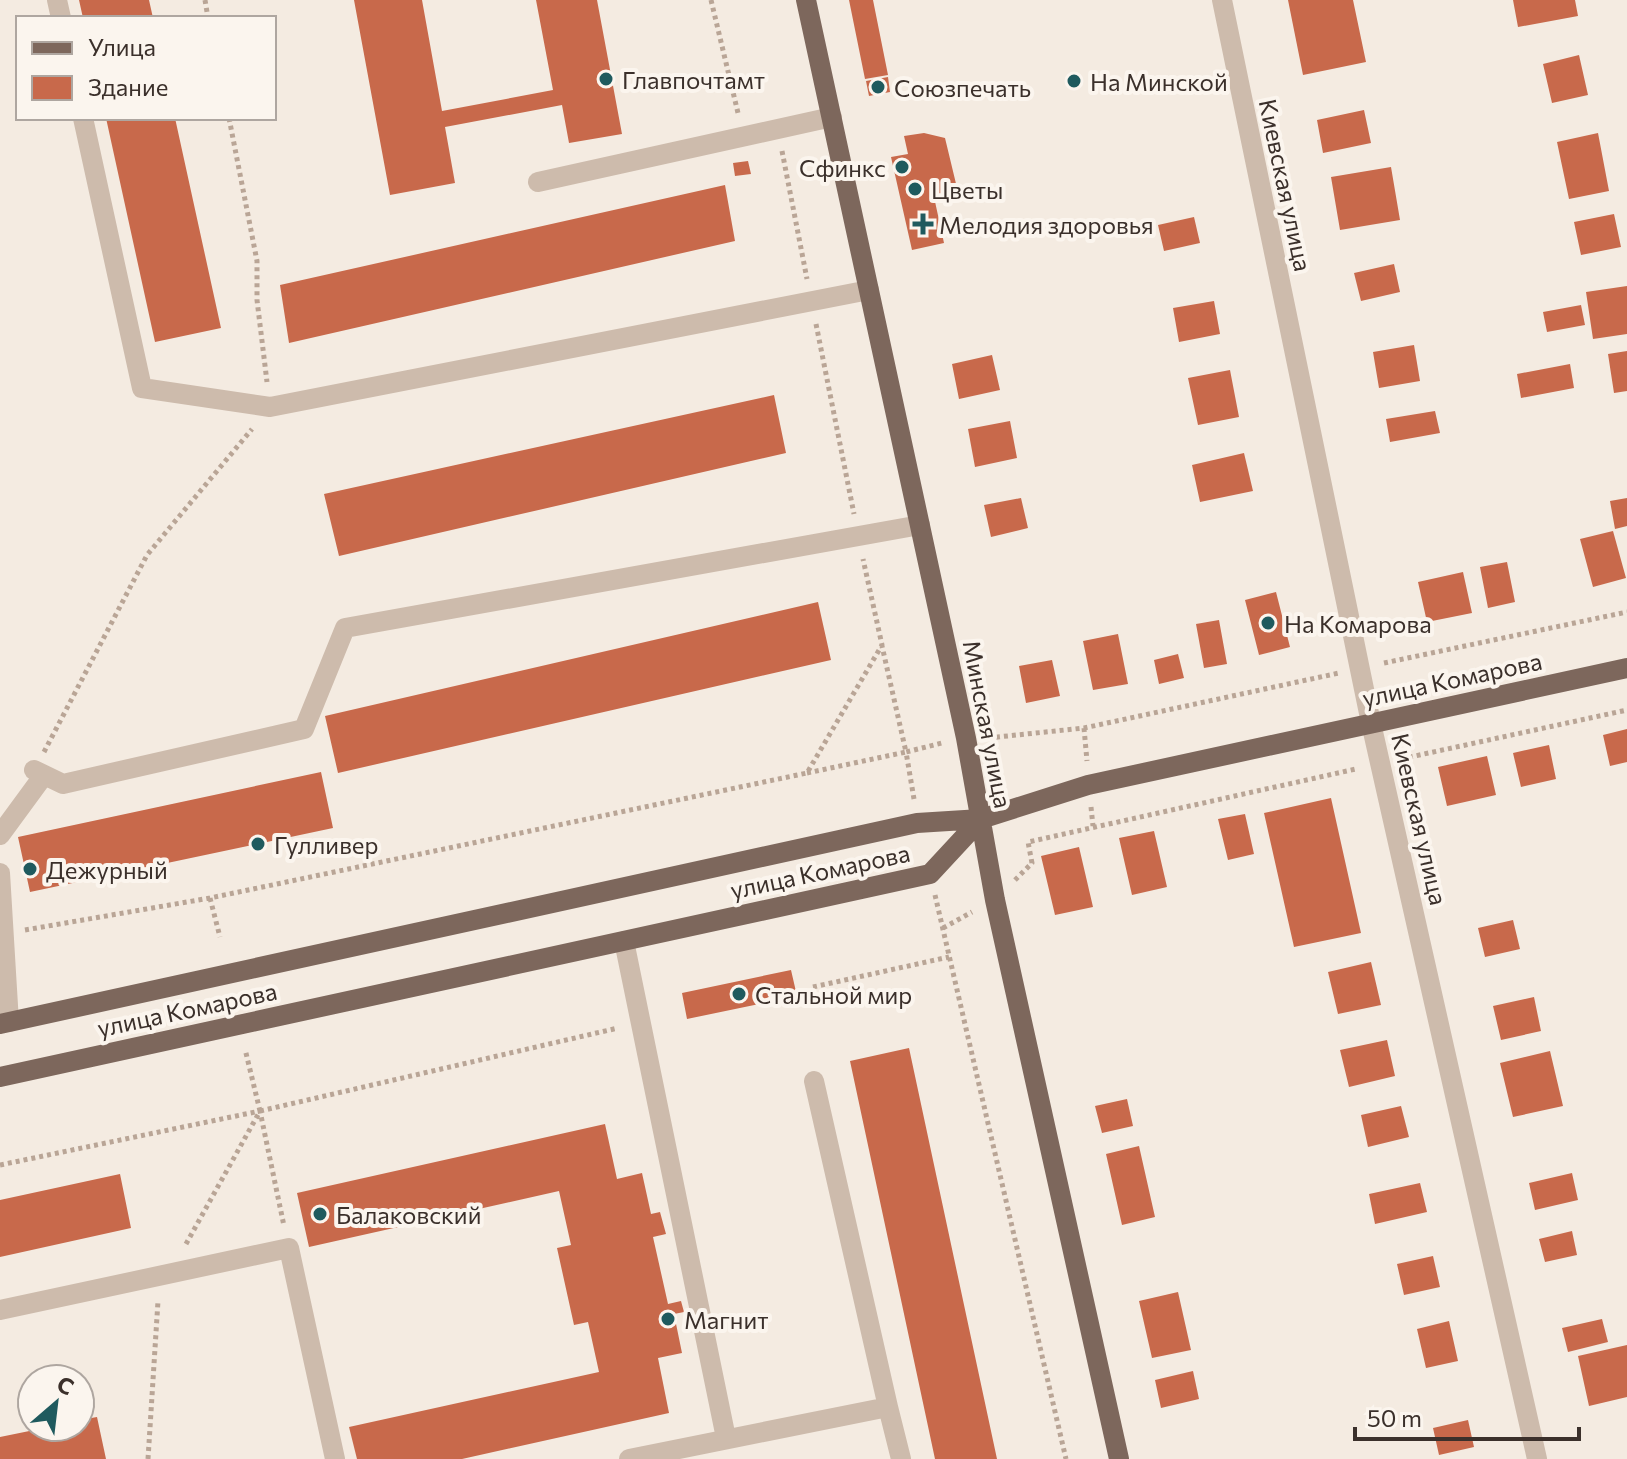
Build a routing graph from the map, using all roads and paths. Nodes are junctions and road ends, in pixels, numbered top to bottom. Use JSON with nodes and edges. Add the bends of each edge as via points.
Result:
{"nodes":[{"id":1,"x":711,"y":0,"type":"edge"},
{"id":2,"x":806,"y":0,"type":"edge"},
{"id":3,"x":1222,"y":0,"type":"edge"},
{"id":4,"x":832,"y":117,"type":"junction"},
{"id":5,"x":83,"y":120,"type":"edge"},
{"id":6,"x":229,"y":120,"type":"edge"},
{"id":7,"x":778,"y":129,"type":"junction"},
{"id":8,"x":744,"y":137,"type":"junction"},
{"id":9,"x":538,"y":182,"type":"dead end"},
{"id":10,"x":869,"y":290,"type":"junction"},
{"id":11,"x":811,"y":301,"type":"junction"},
{"id":12,"x":270,"y":407,"type":"junction"},
{"id":13,"x":920,"y":525,"type":"junction"},
{"id":14,"x":858,"y":536,"type":"junction"},
{"id":15,"x":1627,"y":612,"type":"edge"},
{"id":16,"x":882,"y":645,"type":"junction"},
{"id":17,"x":1360,"y":668,"type":"junction"},
{"id":18,"x":1627,"y":668,"type":"edge"},
{"id":19,"x":1371,"y":723,"type":"junction"},
{"id":20,"x":966,"y":738,"type":"junction"},
{"id":21,"x":906,"y":752,"type":"junction"},
{"id":22,"x":39,"y":773,"type":"junction"},
{"id":23,"x":807,"y":773,"type":"junction"},
{"id":24,"x":981,"y":819,"type":"junction"},
{"id":25,"x":917,"y":823,"type":"junction"},
{"id":26,"x":0,"y":835,"type":"edge"},
{"id":27,"x":0,"y":873,"type":"edge"},
{"id":28,"x":930,"y":874,"type":"junction"},
{"id":29,"x":210,"y":898,"type":"junction"},
{"id":30,"x":4,"y":934,"type":"junction"},
{"id":31,"x":220,"y":937,"type":"dead end"},
{"id":32,"x":624,"y":941,"type":"junction"},
{"id":33,"x":949,"y":957,"type":"junction"},
{"id":34,"x":813,"y":987,"type":"dead end"},
{"id":35,"x":5,"y":1023,"type":"edge"},
{"id":36,"x":641,"y":1023,"type":"junction"},
{"id":37,"x":245,"y":1049,"type":"dead end"},
{"id":38,"x":0,"y":1077,"type":"edge"},
{"id":39,"x":814,"y":1081,"type":"dead end"},
{"id":40,"x":260,"y":1111,"type":"junction"},
{"id":41,"x":0,"y":1165,"type":"edge"},
{"id":42,"x":289,"y":1248,"type":"junction"},
{"id":43,"x":165,"y":1274,"type":"junction"},
{"id":44,"x":0,"y":1310,"type":"edge"},
{"id":45,"x":888,"y":1407,"type":"junction"},
{"id":46,"x":726,"y":1438,"type":"junction"},
{"id":47,"x":148,"y":1459,"type":"edge"},
{"id":48,"x":335,"y":1459,"type":"edge"},
{"id":49,"x":629,"y":1459,"type":"edge"},
{"id":50,"x":901,"y":1459,"type":"edge"},
{"id":51,"x":1066,"y":1459,"type":"edge"},
{"id":52,"x":1119,"y":1459,"type":"edge"},
{"id":53,"x":1537,"y":1459,"type":"edge"}],
"edges":[{"from":1,"to":8,"type":"path"},
{"from":2,"to":4,"type":"main road","name":"Минская улица"},
{"from":3,"to":17,"type":"street","name":"Киевская улица"},
{"from":4,"to":7,"type":"street"},
{"from":4,"to":10,"type":"main road","name":"Минская улица"},
{"from":5,"to":12,"type":"street","via":[[142,388]]},
{"from":6,"to":12,"type":"path","via":[[257,261]]},
{"from":7,"to":8,"type":"street"},
{"from":7,"to":11,"type":"path"},
{"from":8,"to":9,"type":"street"},
{"from":10,"to":11,"type":"street"},
{"from":10,"to":13,"type":"main road","name":"Минская улица"},
{"from":11,"to":12,"type":"street"},
{"from":11,"to":14,"type":"path"},
{"from":12,"to":22,"type":"path","via":[[147,555]]},
{"from":13,"to":14,"type":"street"},
{"from":13,"to":20,"type":"main road","name":"Минская улица"},
{"from":14,"to":16,"type":"path"},
{"from":14,"to":22,"type":"street","via":[[345,628],[304,729],[63,784]]},
{"from":15,"to":17,"type":"path"},
{"from":16,"to":21,"type":"path"},
{"from":16,"to":23,"type":"path"},
{"from":17,"to":19,"type":"street","name":"Киевская улица"},
{"from":17,"to":20,"type":"path","via":[[1084,728]]},
{"from":18,"to":19,"type":"main road","name":"улица Комарова"},
{"from":19,"to":24,"type":"main road","name":"улица Комарова","via":[[1088,785]]},
{"from":19,"to":53,"type":"street","name":"Киевская улица"},
{"from":20,"to":21,"type":"path"},
{"from":20,"to":24,"type":"main road","name":"Минская улица"},
{"from":21,"to":23,"type":"path"},
{"from":21,"to":25,"type":"path"},
{"from":22,"to":26,"type":"street"},
{"from":23,"to":29,"type":"path"},
{"from":24,"to":25,"type":"main road"},
{"from":24,"to":28,"type":"main road","name":"улица Комарова"},
{"from":24,"to":52,"type":"main road","name":"Минская улица"},
{"from":25,"to":35,"type":"main road"},
{"from":27,"to":30,"type":"street"},
{"from":28,"to":32,"type":"main road","name":"улица Комарова"},
{"from":28,"to":33,"type":"path"},
{"from":29,"to":30,"type":"path"},
{"from":29,"to":31,"type":"path"},
{"from":30,"to":35,"type":"street"},
{"from":32,"to":36,"type":"street"},
{"from":32,"to":38,"type":"main road","name":"улица Комарова"},
{"from":33,"to":34,"type":"path"},
{"from":33,"to":51,"type":"path"},
{"from":36,"to":40,"type":"path"},
{"from":36,"to":46,"type":"street"},
{"from":37,"to":40,"type":"path"},
{"from":39,"to":45,"type":"street"},
{"from":40,"to":41,"type":"path"},
{"from":40,"to":42,"type":"path"},
{"from":40,"to":43,"type":"path"},
{"from":42,"to":43,"type":"street"},
{"from":42,"to":48,"type":"street"},
{"from":43,"to":44,"type":"street"},
{"from":43,"to":47,"type":"path"},
{"from":45,"to":46,"type":"street"},
{"from":45,"to":50,"type":"street"},
{"from":46,"to":49,"type":"street"}]}
